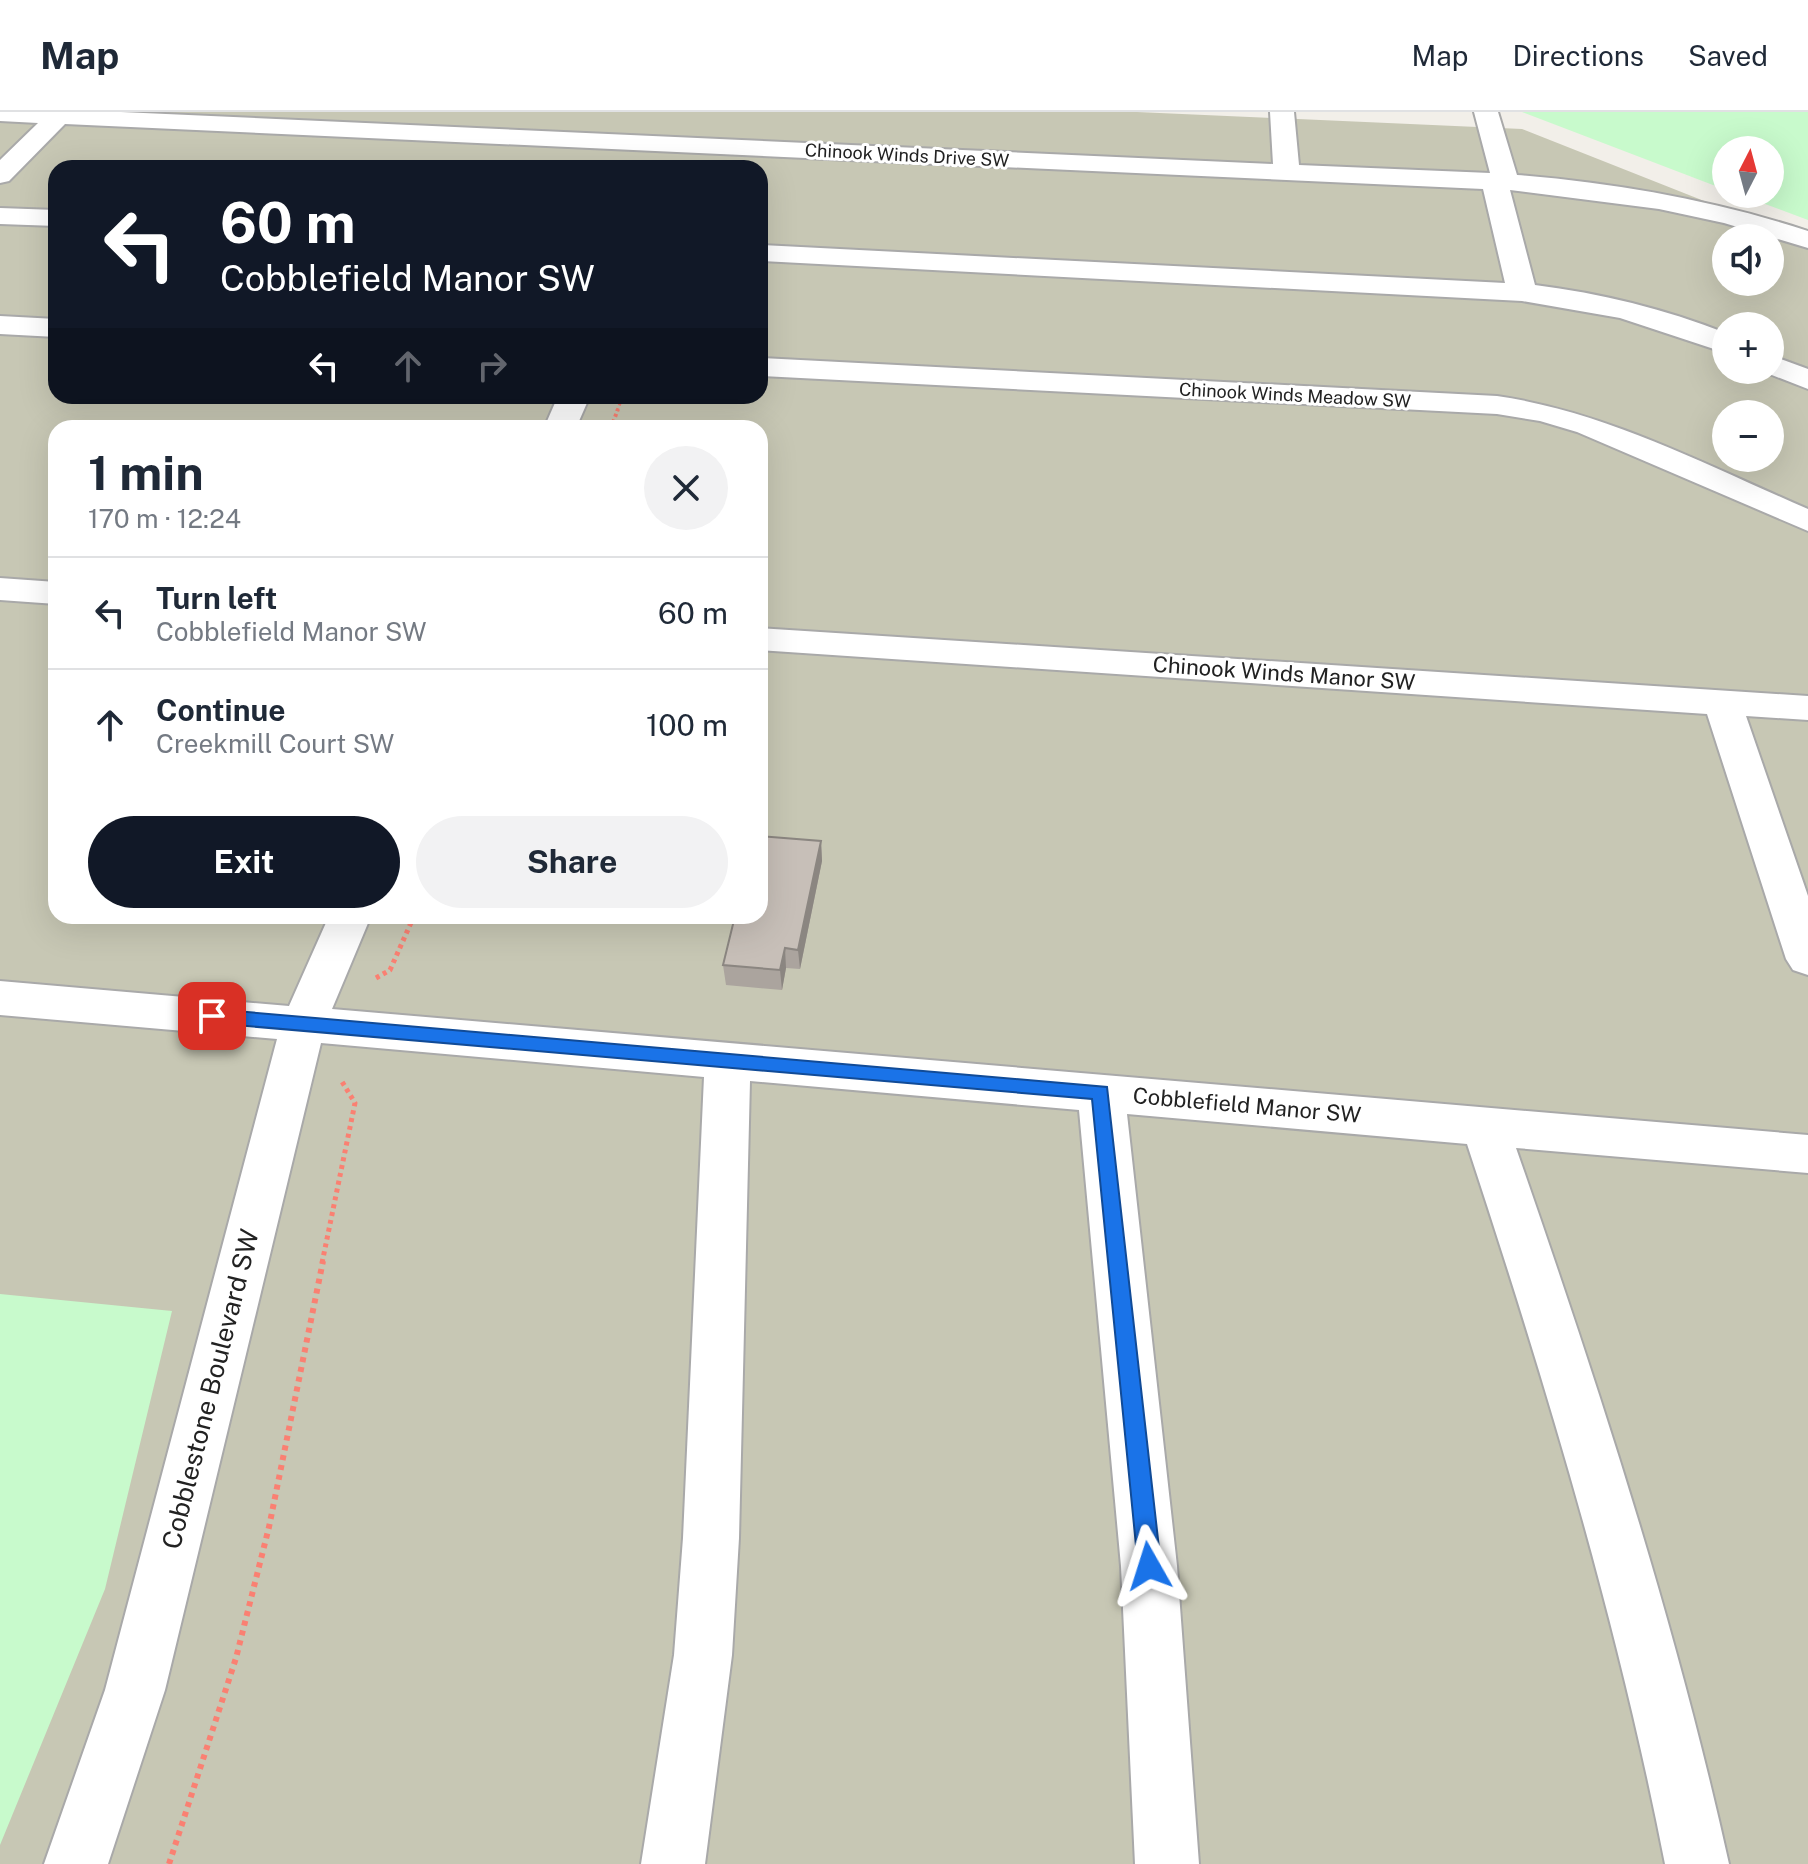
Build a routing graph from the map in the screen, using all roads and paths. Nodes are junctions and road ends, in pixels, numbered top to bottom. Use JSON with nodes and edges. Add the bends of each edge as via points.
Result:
{"nodes":[{"id":1,"x":1282,"y":112,"type":"edge"},
{"id":2,"x":1486,"y":112,"type":"edge"},
{"id":3,"x":0,"y":114,"type":"edge"},
{"id":4,"x":61,"y":114,"type":"edge"},
{"id":5,"x":685,"y":145,"type":"edge"},
{"id":6,"x":1287,"y":172,"type":"junction"},
{"id":7,"x":0,"y":175,"type":"edge"},
{"id":8,"x":1500,"y":182,"type":"junction"},
{"id":9,"x":0,"y":216,"type":"edge"},
{"id":10,"x":48,"y":218,"type":"edge"},
{"id":11,"x":1808,"y":240,"type":"edge"},
{"id":12,"x":768,"y":253,"type":"edge"},
{"id":13,"x":1522,"y":292,"type":"junction"},
{"id":14,"x":0,"y":325,"type":"edge"},
{"id":15,"x":48,"y":328,"type":"edge"},
{"id":16,"x":1712,"y":339,"type":"edge"},
{"id":17,"x":768,"y":367,"type":"edge"},
{"id":18,"x":1784,"y":370,"type":"edge"},
{"id":19,"x":1808,"y":380,"type":"edge"},
{"id":20,"x":1808,"y":521,"type":"edge"},
{"id":21,"x":0,"y":589,"type":"edge"},
{"id":22,"x":48,"y":592,"type":"edge"},
{"id":23,"x":768,"y":640,"type":"edge"},
{"id":24,"x":1722,"y":701,"type":"junction"},
{"id":25,"x":1808,"y":708,"type":"edge"},
{"id":26,"x":347,"y":924,"type":"edge"},
{"id":27,"x":410,"y":924,"type":"edge"},
{"id":28,"x":1808,"y":959,"type":"edge"},
{"id":29,"x":376,"y":977,"type":"dead end"},
{"id":30,"x":0,"y":998,"type":"edge"},
{"id":31,"x":303,"y":1024,"type":"junction"},
{"id":32,"x":728,"y":1060,"type":"junction"},
{"id":33,"x":339,"y":1077,"type":"dead end"},
{"id":34,"x":1101,"y":1092,"type":"junction"},
{"id":35,"x":1485,"y":1126,"type":"junction"},
{"id":36,"x":1808,"y":1154,"type":"edge"},
{"id":37,"x":76,"y":1864,"type":"edge"},
{"id":38,"x":169,"y":1864,"type":"edge"},
{"id":39,"x":673,"y":1864,"type":"edge"},
{"id":40,"x":1167,"y":1864,"type":"edge"},
{"id":41,"x":1697,"y":1864,"type":"edge"}],
"edges":[{"from":1,"to":6,"type":"street"},
{"from":2,"to":8,"type":"street"},
{"from":3,"to":4,"type":"street","name":"Chinook Winds Drive SW"},
{"from":4,"to":5,"type":"street","name":"Chinook Winds Drive SW"},
{"from":4,"to":7,"type":"street"},
{"from":5,"to":6,"type":"street","name":"Chinook Winds Drive SW"},
{"from":6,"to":8,"type":"street","name":"Chinook Winds Drive SW"},
{"from":8,"to":11,"type":"street","name":"Chinook Winds Drive SW","via":[[1678,202]]},
{"from":8,"to":13,"type":"street"},
{"from":9,"to":10,"type":"street"},
{"from":12,"to":13,"type":"street"},
{"from":13,"to":16,"type":"street","via":[[1624,308]]},
{"from":14,"to":15,"type":"street"},
{"from":17,"to":20,"type":"street","name":"Chinook Winds Meadow SW","via":[[1497,405],[1588,425]]},
{"from":18,"to":19,"type":"street"},
{"from":21,"to":22,"type":"street"},
{"from":23,"to":24,"type":"street","name":"Chinook Winds Manor SW"},
{"from":24,"to":25,"type":"street","name":"Chinook Winds Manor SW"},
{"from":24,"to":28,"type":"street"},
{"from":26,"to":31,"type":"street","name":"Cobblestone Boulevard SW"},
{"from":27,"to":29,"type":"path","via":[[390,970]]},
{"from":30,"to":31,"type":"street","name":"Cobblefield Manor SW"},
{"from":31,"to":32,"type":"street","name":"Cobblefield Manor SW"},
{"from":31,"to":37,"type":"street","name":"Cobblestone Boulevard SW","via":[[135,1690]]},
{"from":32,"to":34,"type":"street","name":"Cobblefield Manor SW"},
{"from":32,"to":39,"type":"street","via":[[703,1655]]},
{"from":33,"to":38,"type":"path","via":[[355,1103],[269,1527],[236,1658]]},
{"from":34,"to":35,"type":"street","name":"Cobblefield Manor SW"},
{"from":34,"to":40,"type":"street","via":[[1149,1566]]},
{"from":35,"to":36,"type":"street","name":"Cobblefield Manor SW"},
{"from":35,"to":41,"type":"street","via":[[1580,1405],[1632,1585]]}]}
